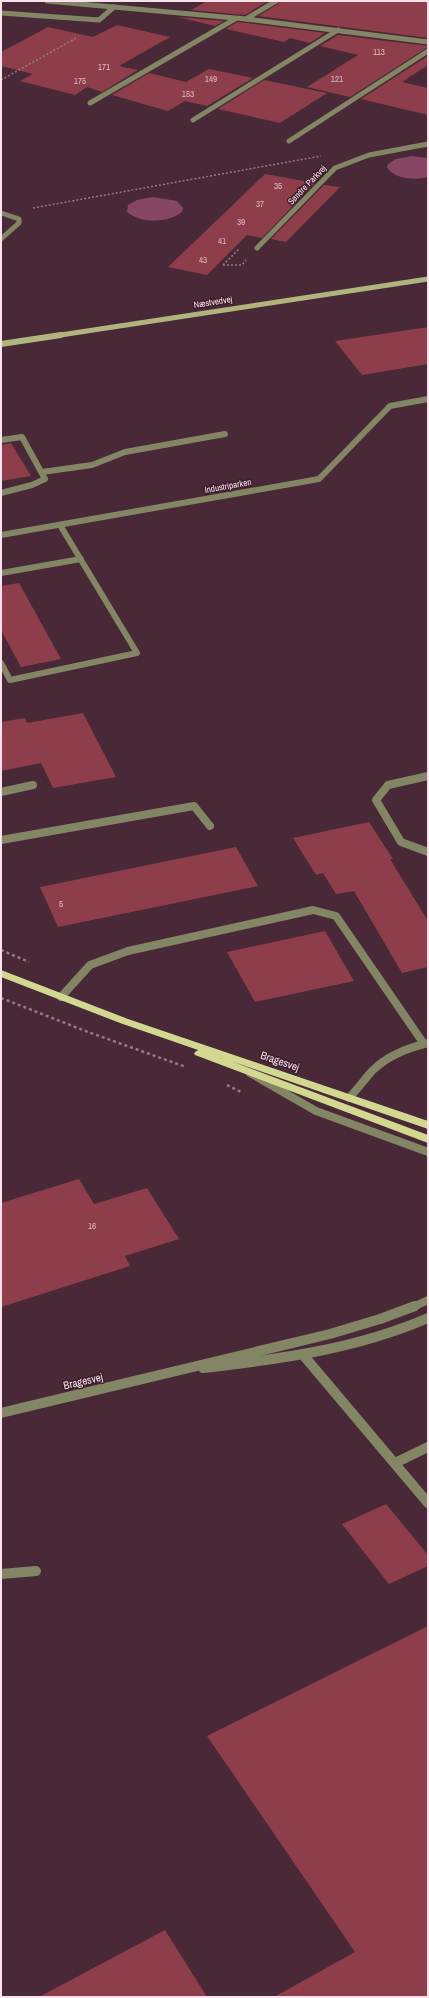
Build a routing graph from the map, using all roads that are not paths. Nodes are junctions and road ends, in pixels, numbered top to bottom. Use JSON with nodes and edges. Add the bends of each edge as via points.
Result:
{"nodes":[{"id":1,"x":47,"y":1,"type":"edge"},
{"id":2,"x":276,"y":1,"type":"edge"},
{"id":3,"x":114,"y":7,"type":"junction"},
{"id":4,"x":1,"y":13,"type":"edge"},
{"id":5,"x":235,"y":19,"type":"junction"},
{"id":6,"x":246,"y":19,"type":"junction"},
{"id":7,"x":338,"y":30,"type":"junction"},
{"id":8,"x":428,"y":42,"type":"edge"},
{"id":9,"x":428,"y":50,"type":"edge"},
{"id":10,"x":90,"y":103,"type":"dead end"},
{"id":11,"x":193,"y":120,"type":"dead end"},
{"id":12,"x":289,"y":141,"type":"dead end"},
{"id":13,"x":428,"y":144,"type":"edge"},
{"id":14,"x":1,"y":213,"type":"edge"},
{"id":15,"x":1,"y":238,"type":"edge"},
{"id":16,"x":257,"y":248,"type":"road end"},
{"id":17,"x":428,"y":279,"type":"edge"},
{"id":18,"x":1,"y":344,"type":"edge"},
{"id":19,"x":428,"y":399,"type":"edge"},
{"id":20,"x":225,"y":434,"type":"dead end"},
{"id":21,"x":1,"y":440,"type":"edge"},
{"id":22,"x":42,"y":472,"type":"junction"},
{"id":23,"x":1,"y":493,"type":"edge"},
{"id":24,"x":60,"y":525,"type":"junction"},
{"id":25,"x":1,"y":535,"type":"edge"},
{"id":26,"x":80,"y":559,"type":"junction"},
{"id":27,"x":1,"y":573,"type":"edge"},
{"id":28,"x":1,"y":663,"type":"edge"},
{"id":29,"x":428,"y":776,"type":"edge"},
{"id":30,"x":33,"y":785,"type":"dead end"},
{"id":31,"x":1,"y":792,"type":"edge"},
{"id":32,"x":210,"y":826,"type":"dead end"},
{"id":33,"x":1,"y":840,"type":"edge"},
{"id":34,"x":428,"y":852,"type":"edge"},
{"id":35,"x":1,"y":973,"type":"edge"},
{"id":36,"x":61,"y":997,"type":"junction"},
{"id":37,"x":124,"y":1021,"type":"junction"},
{"id":38,"x":426,"y":1044,"type":"edge"},
{"id":39,"x":248,"y":1072,"type":"junction"},
{"id":40,"x":349,"y":1098,"type":"junction"},
{"id":41,"x":428,"y":1125,"type":"edge"},
{"id":42,"x":428,"y":1139,"type":"edge"},
{"id":43,"x":428,"y":1152,"type":"edge"},
{"id":44,"x":428,"y":1300,"type":"edge"},
{"id":45,"x":428,"y":1318,"type":"edge"},
{"id":46,"x":304,"y":1356,"type":"junction"},
{"id":47,"x":170,"y":1372,"type":"junction"},
{"id":48,"x":1,"y":1413,"type":"edge"},
{"id":49,"x":428,"y":1447,"type":"edge"},
{"id":50,"x":395,"y":1463,"type":"junction"},
{"id":51,"x":428,"y":1503,"type":"edge"},
{"id":52,"x":36,"y":1571,"type":"dead end"},
{"id":53,"x":1,"y":1574,"type":"edge"}],
"edges":[{"from":1,"to":3,"type":"street"},
{"from":2,"to":6,"type":"street"},
{"from":3,"to":4,"type":"street","via":[[99,20]]},
{"from":3,"to":5,"type":"street"},
{"from":5,"to":6,"type":"street"},
{"from":5,"to":10,"type":"street"},
{"from":6,"to":7,"type":"street"},
{"from":7,"to":8,"type":"street"},
{"from":7,"to":11,"type":"street"},
{"from":9,"to":12,"type":"street"},
{"from":13,"to":16,"type":"street","name":"Søndre Parkvej","via":[[372,154],[335,168]]},
{"from":14,"to":15,"type":"street","via":[[19,219],[19,223]]},
{"from":17,"to":18,"type":"main road","name":"Næstvedvej"},
{"from":19,"to":24,"type":"street","name":"Industriparken","via":[[390,406],[319,479]]},
{"from":20,"to":22,"type":"street","via":[[125,452],[92,466]]},
{"from":21,"to":22,"type":"street","via":[[22,436]]},
{"from":22,"to":23,"type":"street","via":[[43,482]]},
{"from":24,"to":25,"type":"street","name":"Industriparken"},
{"from":24,"to":26,"type":"street"},
{"from":26,"to":27,"type":"street"},
{"from":26,"to":28,"type":"street","via":[[137,653],[10,680]]},
{"from":29,"to":34,"type":"street","via":[[388,785],[376,800],[401,842]]},
{"from":30,"to":31,"type":"street"},
{"from":32,"to":33,"type":"street","via":[[194,806]]},
{"from":35,"to":36,"type":"main road","name":"Bragesvej"},
{"from":36,"to":37,"type":"main road","name":"Bragesvej"},
{"from":36,"to":38,"type":"street","via":[[90,965],[128,951],[313,910],[336,916]]},
{"from":37,"to":39,"type":"main road","name":"Bragesvej","via":[[138,1029]]},
{"from":37,"to":40,"type":"main road","name":"Bragesvej"},
{"from":38,"to":40,"type":"street","via":[[406,1049],[374,1069]]},
{"from":39,"to":42,"type":"main road","name":"Bragesvej"},
{"from":39,"to":43,"type":"street","name":"Bragesvej","via":[[275,1090],[316,1111]]},
{"from":40,"to":41,"type":"main road","name":"Bragesvej"},
{"from":44,"to":47,"type":"street","name":"Bragesvej","via":[[363,1325]]},
{"from":45,"to":46,"type":"street","name":"Bragesvej","via":[[378,1337]]},
{"from":46,"to":47,"type":"street","name":"Bragesvej"},
{"from":46,"to":50,"type":"street"},
{"from":47,"to":48,"type":"street","name":"Bragesvej"},
{"from":49,"to":50,"type":"street"},
{"from":50,"to":51,"type":"street"},
{"from":52,"to":53,"type":"street"}]}
